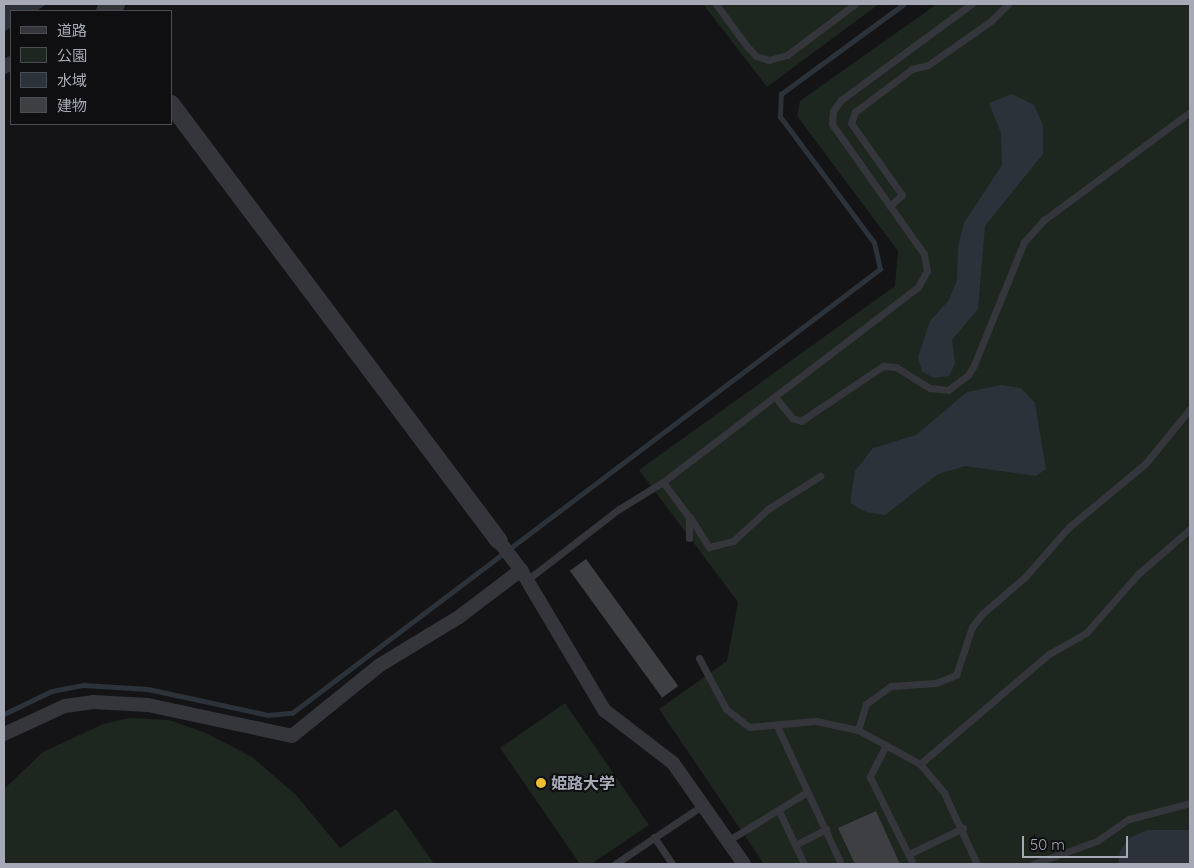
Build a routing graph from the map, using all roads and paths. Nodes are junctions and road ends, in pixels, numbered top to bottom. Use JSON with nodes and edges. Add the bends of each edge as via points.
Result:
{"nodes":[{"id":1,"x":716,"y":4,"type":"edge"},
{"id":2,"x":855,"y":4,"type":"edge"},
{"id":3,"x":971,"y":4,"type":"edge"},
{"id":4,"x":1008,"y":4,"type":"edge"},
{"id":5,"x":172,"y":105,"type":"edge"},
{"id":6,"x":1190,"y":112,"type":"edge"},
{"id":7,"x":890,"y":206,"type":"junction"},
{"id":8,"x":776,"y":398,"type":"junction"},
{"id":9,"x":1190,"y":409,"type":"edge"},
{"id":10,"x":820,"y":476,"type":"dead end"},
{"id":11,"x":663,"y":482,"type":"junction"},
{"id":12,"x":689,"y":517,"type":"junction"},
{"id":13,"x":1190,"y":529,"type":"edge"},
{"id":14,"x":688,"y":538,"type":"dead end"},
{"id":15,"x":499,"y":541,"type":"joint"},
{"id":16,"x":524,"y":575,"type":"junction"},
{"id":17,"x":699,"y":658,"type":"dead end"},
{"id":18,"x":777,"y":726,"type":"junction"},
{"id":19,"x":858,"y":730,"type":"junction"},
{"id":20,"x":4,"y":734,"type":"edge"},
{"id":21,"x":886,"y":745,"type":"junction"},
{"id":22,"x":920,"y":764,"type":"junction"},
{"id":23,"x":807,"y":792,"type":"junction"},
{"id":24,"x":1190,"y":803,"type":"edge"},
{"id":25,"x":703,"y":805,"type":"junction"},
{"id":26,"x":779,"y":812,"type":"junction"},
{"id":27,"x":963,"y":828,"type":"junction"},
{"id":28,"x":826,"y":829,"type":"junction"},
{"id":29,"x":654,"y":838,"type":"junction"},
{"id":30,"x":729,"y":840,"type":"junction"},
{"id":31,"x":795,"y":845,"type":"junction"},
{"id":32,"x":909,"y":854,"type":"junction"},
{"id":33,"x":615,"y":864,"type":"edge"},
{"id":34,"x":672,"y":864,"type":"edge"},
{"id":35,"x":744,"y":864,"type":"edge"},
{"id":36,"x":804,"y":864,"type":"edge"},
{"id":37,"x":841,"y":864,"type":"edge"},
{"id":38,"x":913,"y":864,"type":"edge"},
{"id":39,"x":977,"y":864,"type":"edge"},
{"id":40,"x":1033,"y":864,"type":"edge"}],
"edges":[{"from":1,"to":2,"type":"lane","via":[[746,46],[756,56],[769,60],[787,56]]},
{"from":3,"to":7,"type":"lane","via":[[841,100],[833,110],[832,124]]},
{"from":4,"to":7,"type":"lane","via":[[991,21],[928,64],[912,69],[855,112],[851,122],[902,195]]},
{"from":5,"to":15,"type":"street"},
{"from":6,"to":8,"type":"lane","via":[[1044,220],[1024,242],[974,365],[968,375],[948,390],[930,388],[896,367],[883,366],[801,421],[792,418]]},
{"from":7,"to":8,"type":"lane","via":[[924,254],[927,271],[918,287]]},
{"from":8,"to":11,"type":"lane"},
{"from":9,"to":19,"type":"lane","via":[[1145,464],[1069,527],[1025,577],[982,614],[972,627],[956,676],[936,683],[891,686],[866,704]]},
{"from":10,"to":12,"type":"lane","via":[[768,509],[733,541],[709,548]]},
{"from":11,"to":12,"type":"lane"},
{"from":11,"to":16,"type":"lane"},
{"from":12,"to":14,"type":"lane"},
{"from":13,"to":22,"type":"lane","via":[[1138,574],[1086,633],[1050,654]]},
{"from":15,"to":16,"type":"street"},
{"from":16,"to":20,"type":"street","via":[[412,643],[292,736],[148,705],[93,702],[65,706]]},
{"from":16,"to":25,"type":"street","via":[[604,710],[673,763]]},
{"from":17,"to":18,"type":"lane","via":[[726,709],[749,727]]},
{"from":18,"to":19,"type":"lane","via":[[816,721]]},
{"from":18,"to":23,"type":"lane"},
{"from":19,"to":21,"type":"lane"},
{"from":21,"to":22,"type":"lane"},
{"from":21,"to":32,"type":"lane","via":[[870,777]]},
{"from":22,"to":27,"type":"lane","via":[[944,793]]},
{"from":23,"to":26,"type":"lane"},
{"from":23,"to":28,"type":"lane"},
{"from":24,"to":40,"type":"lane","via":[[1163,807],[1129,819],[1097,841]]},
{"from":25,"to":29,"type":"lane"},
{"from":25,"to":30,"type":"street"},
{"from":26,"to":30,"type":"lane"},
{"from":26,"to":31,"type":"lane"},
{"from":27,"to":32,"type":"lane"},
{"from":27,"to":39,"type":"lane"},
{"from":28,"to":31,"type":"lane"},
{"from":28,"to":37,"type":"lane"},
{"from":29,"to":33,"type":"lane"},
{"from":29,"to":34,"type":"lane"},
{"from":30,"to":35,"type":"street"},
{"from":31,"to":36,"type":"lane"},
{"from":32,"to":38,"type":"lane"}]}
